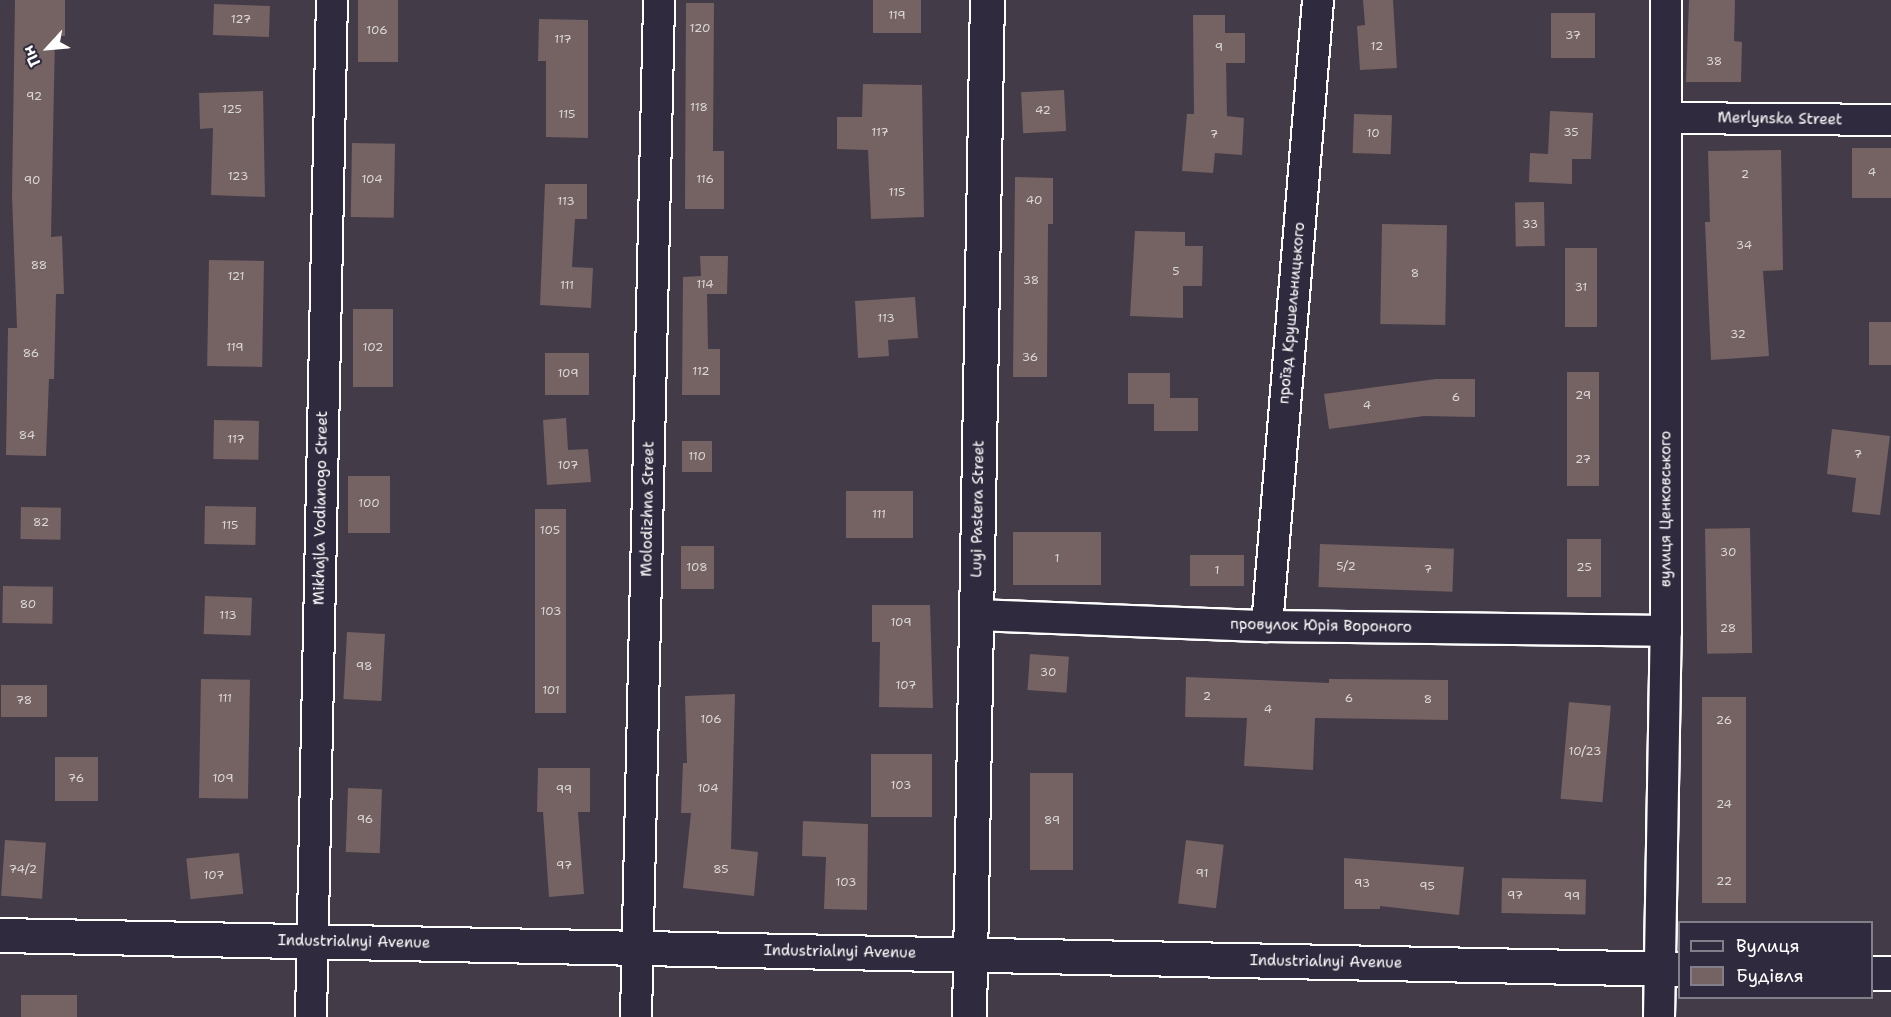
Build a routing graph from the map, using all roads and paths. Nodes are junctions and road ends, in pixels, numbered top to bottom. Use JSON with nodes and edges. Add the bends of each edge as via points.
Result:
{"nodes":[{"id":1,"x":332,"y":0,"type":"edge"},
{"id":2,"x":659,"y":0,"type":"edge"},
{"id":3,"x":987,"y":0,"type":"edge"},
{"id":4,"x":1318,"y":0,"type":"edge"},
{"id":5,"x":1666,"y":0,"type":"edge"},
{"id":6,"x":1668,"y":118,"type":"junction"},
{"id":7,"x":1891,"y":120,"type":"edge"},
{"id":8,"x":976,"y":615,"type":"junction"},
{"id":9,"x":1267,"y":626,"type":"junction"},
{"id":10,"x":1666,"y":631,"type":"junction"},
{"id":11,"x":0,"y":935,"type":"edge"},
{"id":12,"x":311,"y":941,"type":"junction"},
{"id":13,"x":637,"y":948,"type":"junction"},
{"id":14,"x":970,"y":955,"type":"junction"},
{"id":15,"x":1670,"y":969,"type":"edge"},
{"id":16,"x":1873,"y":973,"type":"edge"},
{"id":17,"x":1891,"y":973,"type":"edge"},
{"id":18,"x":310,"y":1017,"type":"edge"},
{"id":19,"x":636,"y":1017,"type":"edge"},
{"id":20,"x":969,"y":1017,"type":"edge"},
{"id":21,"x":1659,"y":1017,"type":"edge"}],
"edges":[{"from":1,"to":12,"type":"street","name":"Mikhajla Vodianogo Street"},
{"from":2,"to":13,"type":"street","name":"Molodizhna Street"},
{"from":3,"to":8,"type":"street","name":"Luyi Pastera Street"},
{"from":4,"to":9,"type":"street","name":"проїзд Крушельницького"},
{"from":5,"to":6,"type":"street","name":"вулиця Ценковського"},
{"from":6,"to":7,"type":"street","name":"Merlynska Street"},
{"from":6,"to":10,"type":"street","name":"вулиця Ценковського"},
{"from":8,"to":9,"type":"street","name":"провулок Юрія Вороного"},
{"from":8,"to":14,"type":"street","name":"Luyi Pastera Street"},
{"from":9,"to":10,"type":"street","name":"провулок Юрія Вороного"},
{"from":10,"to":15,"type":"street","name":"вулиця Ценковського"},
{"from":11,"to":12,"type":"street","name":"Industrialnyi Avenue"},
{"from":12,"to":13,"type":"street","name":"Industrialnyi Avenue"},
{"from":12,"to":18,"type":"street","name":"Mikhajla Vodianogo Street"},
{"from":13,"to":14,"type":"street","name":"Industrialnyi Avenue"},
{"from":13,"to":19,"type":"street","name":"Molodizhna Street"},
{"from":14,"to":15,"type":"street","name":"Industrialnyi Avenue"},
{"from":14,"to":20,"type":"street","name":"Luyi Pastera Street"},
{"from":15,"to":21,"type":"street","name":"вулиця Ценковського"},
{"from":16,"to":17,"type":"street"}]}
